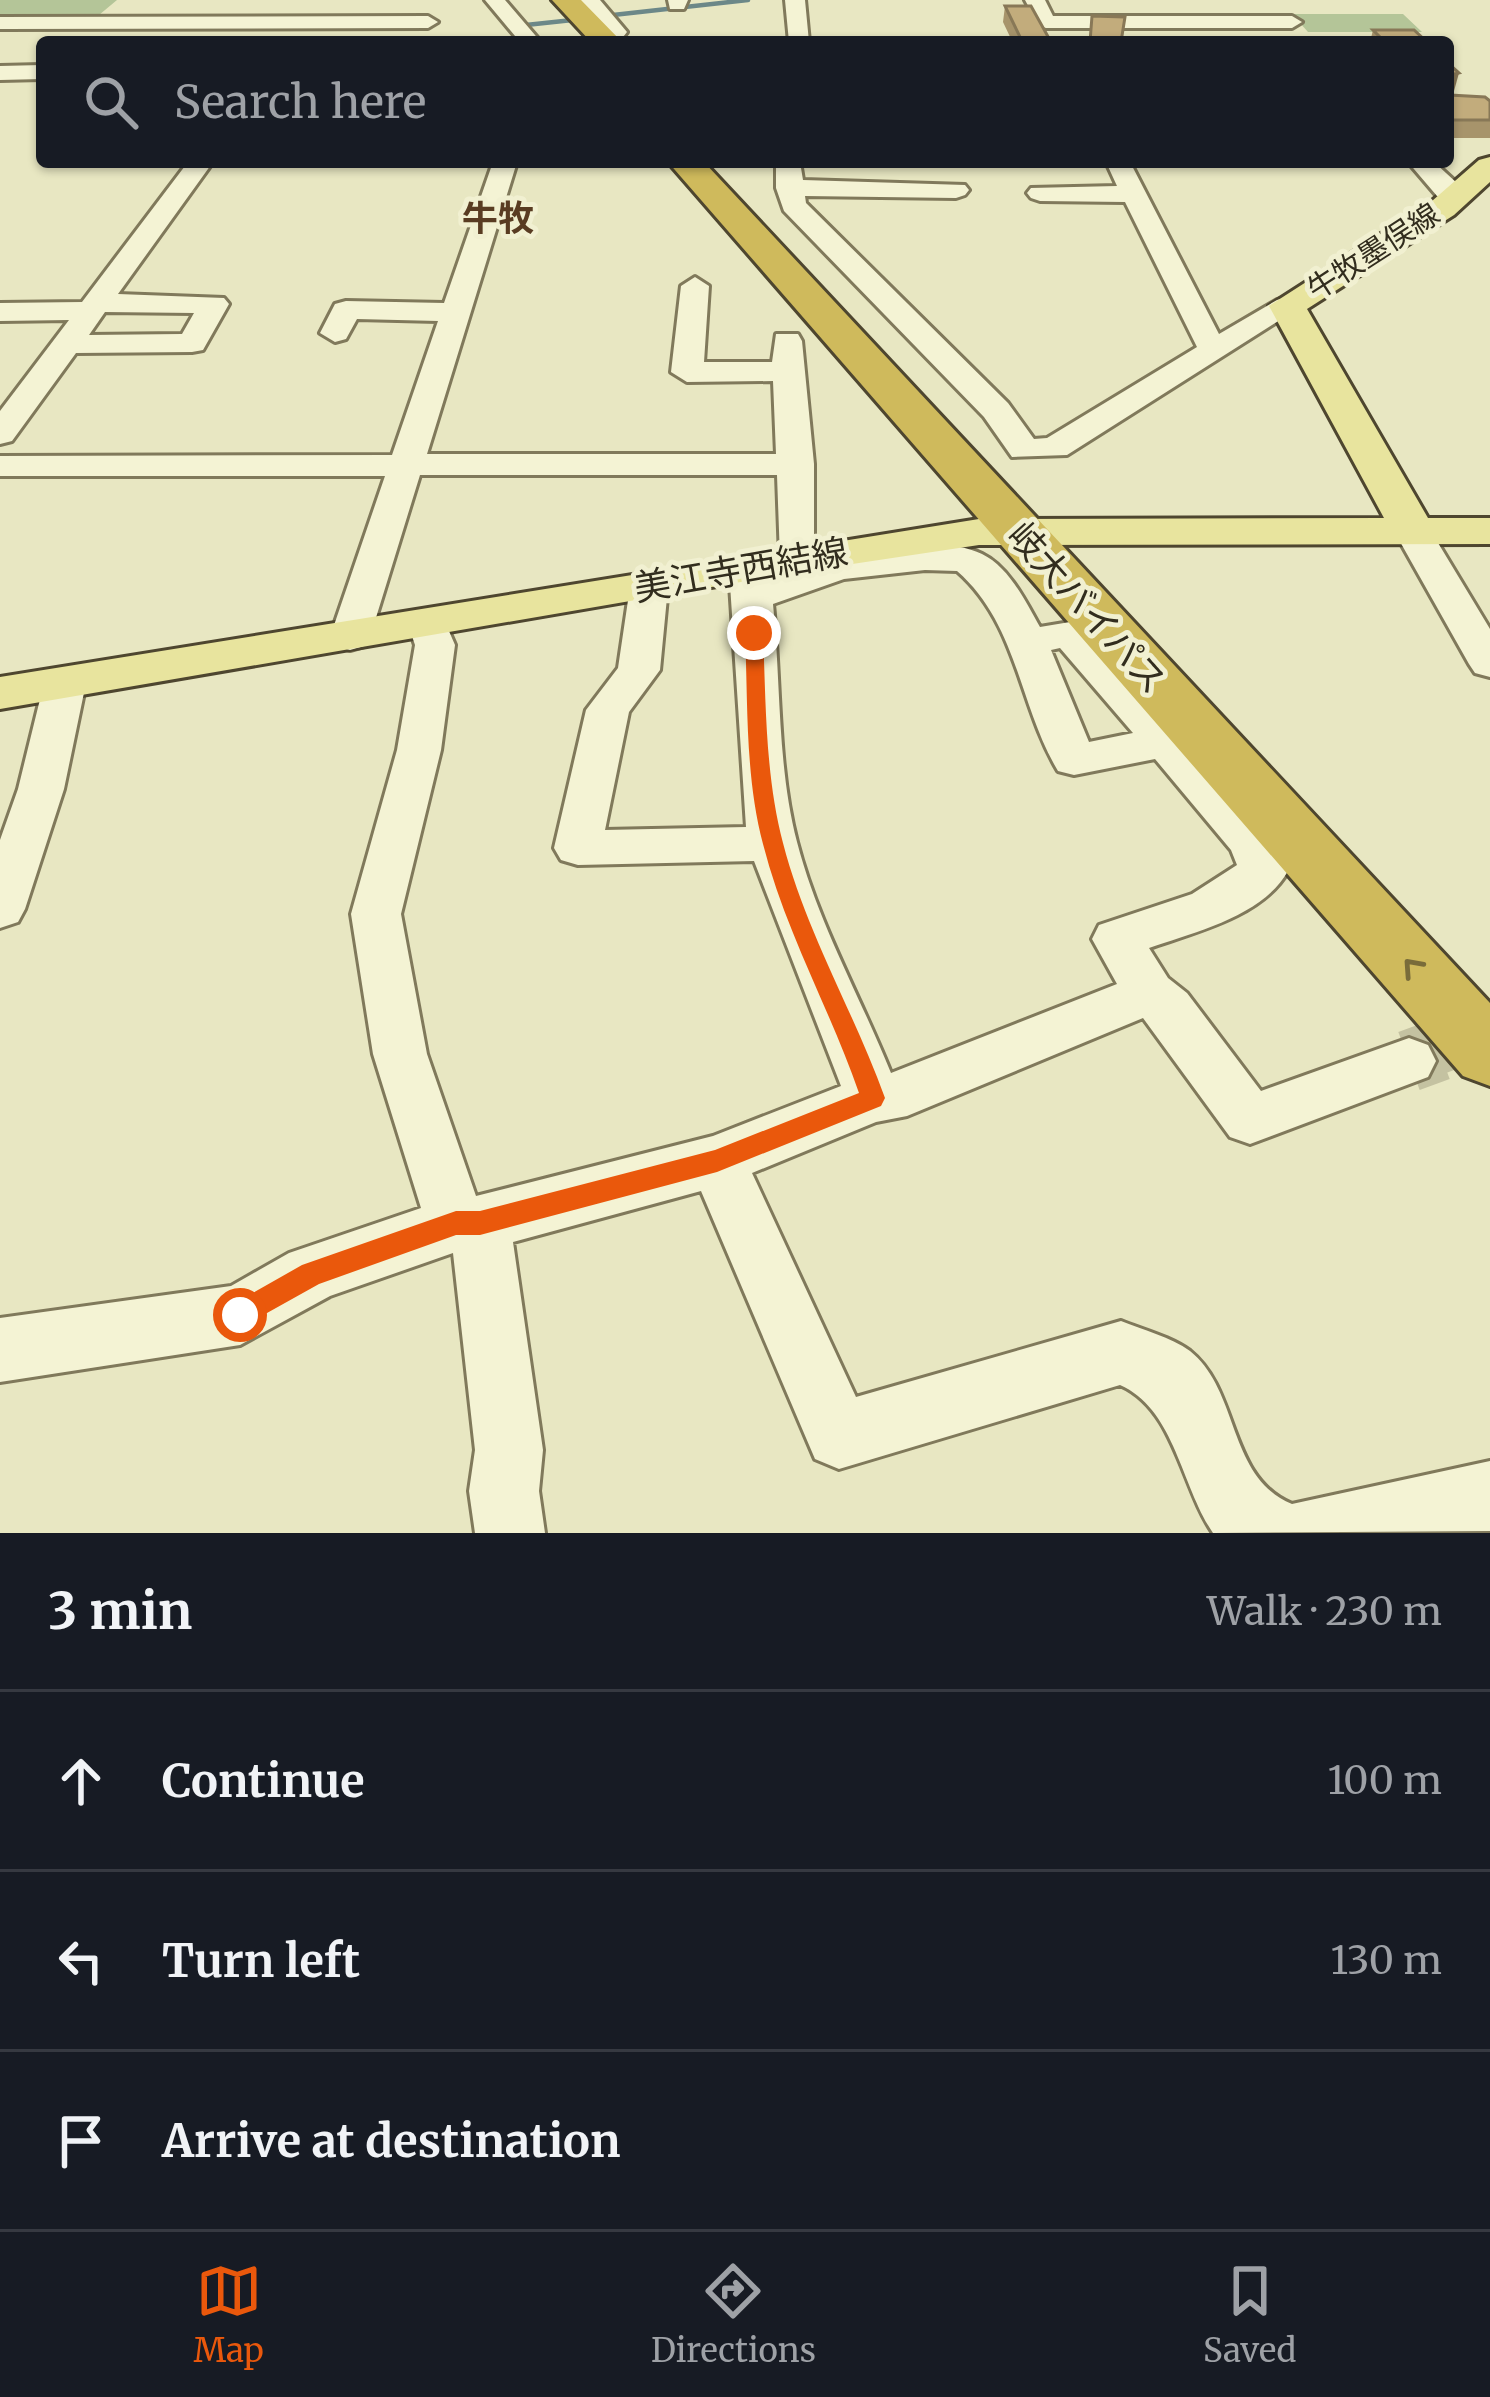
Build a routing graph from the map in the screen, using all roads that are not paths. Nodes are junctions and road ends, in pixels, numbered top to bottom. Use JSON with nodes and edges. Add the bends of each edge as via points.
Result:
{"nodes":[{"id":1,"x":122,"y":0,"type":"edge"},
{"id":2,"x":194,"y":0,"type":"edge"},
{"id":3,"x":264,"y":0,"type":"edge"},
{"id":4,"x":333,"y":0,"type":"edge"},
{"id":5,"x":413,"y":0,"type":"edge"},
{"id":6,"x":495,"y":0,"type":"edge"},
{"id":7,"x":540,"y":0,"type":"edge"},
{"id":8,"x":566,"y":0,"type":"edge"},
{"id":9,"x":590,"y":0,"type":"edge"},
{"id":10,"x":795,"y":0,"type":"edge"},
{"id":11,"x":1035,"y":0,"type":"edge"},
{"id":12,"x":1273,"y":0,"type":"edge"},
{"id":13,"x":428,"y":22,"type":"junction"},
{"id":14,"x":1292,"y":22,"type":"junction"},
{"id":15,"x":97,"y":23,"type":"junction"},
{"id":16,"x":172,"y":23,"type":"junction"},
{"id":17,"x":245,"y":23,"type":"junction"},
{"id":18,"x":315,"y":23,"type":"junction"},
{"id":19,"x":5,"y":27,"type":"edge"},
{"id":20,"x":83,"y":36,"type":"edge"},
{"id":21,"x":160,"y":36,"type":"edge"},
{"id":22,"x":234,"y":36,"type":"edge"},
{"id":23,"x":438,"y":36,"type":"edge"},
{"id":24,"x":526,"y":36,"type":"edge"},
{"id":25,"x":589,"y":36,"type":"edge"},
{"id":26,"x":592,"y":36,"type":"edge"},
{"id":27,"x":616,"y":36,"type":"edge"},
{"id":28,"x":798,"y":36,"type":"edge"},
{"id":29,"x":1305,"y":36,"type":"edge"},
{"id":30,"x":36,"y":72,"type":"edge"},
{"id":31,"x":0,"y":73,"type":"edge"},
{"id":32,"x":1490,"y":166,"type":"edge"},
{"id":33,"x":197,"y":168,"type":"edge"},
{"id":34,"x":503,"y":168,"type":"edge"},
{"id":35,"x":691,"y":168,"type":"edge"},
{"id":36,"x":721,"y":168,"type":"edge"},
{"id":37,"x":1121,"y":168,"type":"edge"},
{"id":38,"x":1425,"y":168,"type":"edge"},
{"id":39,"x":788,"y":175,"type":"edge"},
{"id":40,"x":950,"y":191,"type":"dead end"},
{"id":41,"x":1040,"y":194,"type":"dead end"},
{"id":42,"x":1135,"y":194,"type":"junction"},
{"id":43,"x":1457,"y":196,"type":"junction"},
{"id":44,"x":695,"y":286,"type":"dead end"},
{"id":45,"x":1287,"y":306,"type":"junction"},
{"id":46,"x":94,"y":307,"type":"junction"},
{"id":47,"x":0,"y":312,"type":"edge"},
{"id":48,"x":457,"y":312,"type":"junction"},
{"id":49,"x":335,"y":333,"type":"dead end"},
{"id":50,"x":0,"y":340,"type":"edge"},
{"id":51,"x":68,"y":342,"type":"junction"},
{"id":52,"x":1216,"y":348,"type":"junction"},
{"id":53,"x":0,"y":434,"type":"edge"},
{"id":54,"x":797,"y":464,"type":"junction"},
{"id":55,"x":0,"y":466,"type":"edge"},
{"id":56,"x":407,"y":466,"type":"junction"},
{"id":57,"x":1042,"y":531,"type":"junction"},
{"id":58,"x":1414,"y":531,"type":"junction"},
{"id":59,"x":1490,"y":531,"type":"edge"},
{"id":60,"x":799,"y":558,"type":"junction"},
{"id":61,"x":750,"y":582,"type":"junction"},
{"id":62,"x":649,"y":586,"type":"junction"},
{"id":63,"x":428,"y":624,"type":"junction"},
{"id":64,"x":350,"y":637,"type":"junction"},
{"id":65,"x":1027,"y":642,"type":"junction"},
{"id":66,"x":1490,"y":664,"type":"edge"},
{"id":67,"x":65,"y":683,"type":"junction"},
{"id":68,"x":0,"y":693,"type":"edge"},
{"id":69,"x":1165,"y":742,"type":"junction"},
{"id":70,"x":772,"y":843,"type":"junction"},
{"id":71,"x":0,"y":909,"type":"edge"},
{"id":72,"x":1490,"y":989,"type":"edge"},
{"id":73,"x":1149,"y":993,"type":"junction"},
{"id":74,"x":1490,"y":1054,"type":"edge"},
{"id":75,"x":1409,"y":1060,"type":"tunnel mouth"},
{"id":76,"x":873,"y":1098,"type":"junction"},
{"id":77,"x":717,"y":1161,"type":"junction"},
{"id":78,"x":468,"y":1223,"type":"junction"},
{"id":79,"x":0,"y":1351,"type":"edge"},
{"id":80,"x":1490,"y":1496,"type":"edge"},
{"id":81,"x":510,"y":1533,"type":"edge"},
{"id":82,"x":1277,"y":1533,"type":"edge"},
{"id":83,"x":1306,"y":1533,"type":"edge"}],
"edges":[{"from":1,"to":15,"type":"street"},
{"from":2,"to":16,"type":"street"},
{"from":3,"to":17,"type":"street"},
{"from":4,"to":18,"type":"street"},
{"from":5,"to":13,"type":"street"},
{"from":6,"to":24,"type":"street"},
{"from":7,"to":25,"type":"highway"},
{"from":8,"to":26,"type":"highway"},
{"from":9,"to":27,"type":"street"},
{"from":10,"to":28,"type":"street"},
{"from":11,"to":14,"type":"street","via":[[1046,22]]},
{"from":12,"to":14,"type":"street"},
{"from":13,"to":18,"type":"street"},
{"from":13,"to":23,"type":"street"},
{"from":14,"to":29,"type":"street"},
{"from":15,"to":16,"type":"street"},
{"from":15,"to":19,"type":"street"},
{"from":15,"to":20,"type":"street"},
{"from":16,"to":17,"type":"street"},
{"from":16,"to":21,"type":"street"},
{"from":17,"to":18,"type":"street"},
{"from":17,"to":22,"type":"street"},
{"from":30,"to":31,"type":"street"},
{"from":32,"to":43,"type":"main road","name":"牛牧墨俣線"},
{"from":33,"to":46,"type":"street"},
{"from":34,"to":48,"type":"street"},
{"from":35,"to":57,"type":"highway","name":"岐大バイパス"},
{"from":36,"to":57,"type":"highway","name":"岐大バイパス"},
{"from":37,"to":42,"type":"street"},
{"from":38,"to":43,"type":"street"},
{"from":39,"to":40,"type":"street"},
{"from":39,"to":52,"type":"street","via":[[793,205],[996,410],[1024,450],[1055,448]]},
{"from":41,"to":42,"type":"street"},
{"from":42,"to":52,"type":"street"},
{"from":43,"to":45,"type":"main road","name":"牛牧墨俣線"},
{"from":44,"to":54,"type":"street","via":[[687,372],[788,356]]},
{"from":45,"to":52,"type":"street"},
{"from":45,"to":58,"type":"main road","name":"牛牧墨俣線"},
{"from":46,"to":47,"type":"street"},
{"from":46,"to":51,"type":"street"},
{"from":46,"to":51,"type":"street","via":[[214,304],[192,343]]},
{"from":48,"to":49,"type":"street","via":[[346,310]]},
{"from":48,"to":56,"type":"street"},
{"from":50,"to":51,"type":"street"},
{"from":51,"to":53,"type":"street"},
{"from":54,"to":56,"type":"street"},
{"from":54,"to":60,"type":"street"},
{"from":55,"to":56,"type":"street"},
{"from":56,"to":64,"type":"street"},
{"from":57,"to":58,"type":"main road","name":"美江寺西結線"},
{"from":57,"to":60,"type":"main road","name":"美江寺西結線"},
{"from":57,"to":72,"type":"highway","name":"岐大バイパス"},
{"from":74,"to":57,"type":"highway","name":"岐大バイパス","one_way":true},
{"from":58,"to":59,"type":"main road","name":"美江寺西結線"},
{"from":58,"to":66,"type":"street"},
{"from":60,"to":61,"type":"main road","name":"美江寺西結線"},
{"from":61,"to":62,"type":"main road","name":"美江寺西結線"},
{"from":61,"to":65,"type":"street","via":[[774,595],[833,569],[958,557],[993,585]]},
{"from":61,"to":70,"type":"street"},
{"from":62,"to":63,"type":"main road","name":"美江寺西結線"},
{"from":62,"to":70,"type":"street","via":[[639,670],[608,710],[578,848]]},
{"from":63,"to":64,"type":"main road","name":"美江寺西結線"},
{"from":63,"to":78,"type":"street","via":[[435,645],[419,750],[376,914],[400,1054]]},
{"from":64,"to":67,"type":"main road","name":"美江寺西結線"},
{"from":65,"to":69,"type":"street","via":[[1070,634]]},
{"from":65,"to":69,"type":"street","via":[[1074,760]]},
{"from":67,"to":68,"type":"main road","name":"美江寺西結線"},
{"from":67,"to":71,"type":"street","via":[[41,789]]},
{"from":69,"to":73,"type":"street","via":[[1252,843],[1264,871],[1210,907],[1117,939]]},
{"from":70,"to":76,"type":"street"},
{"from":73,"to":75,"type":"street","via":[[1250,1120]]},
{"from":73,"to":76,"type":"street"},
{"from":76,"to":77,"type":"street"},
{"from":77,"to":78,"type":"street"},
{"from":77,"to":82,"type":"street","via":[[838,1435],[1120,1353],[1171,1376],[1233,1505]]},
{"from":78,"to":79,"type":"street","via":[[311,1274],[240,1315]]},
{"from":78,"to":81,"type":"street","via":[[509,1450]]},
{"from":80,"to":83,"type":"street"}]}
